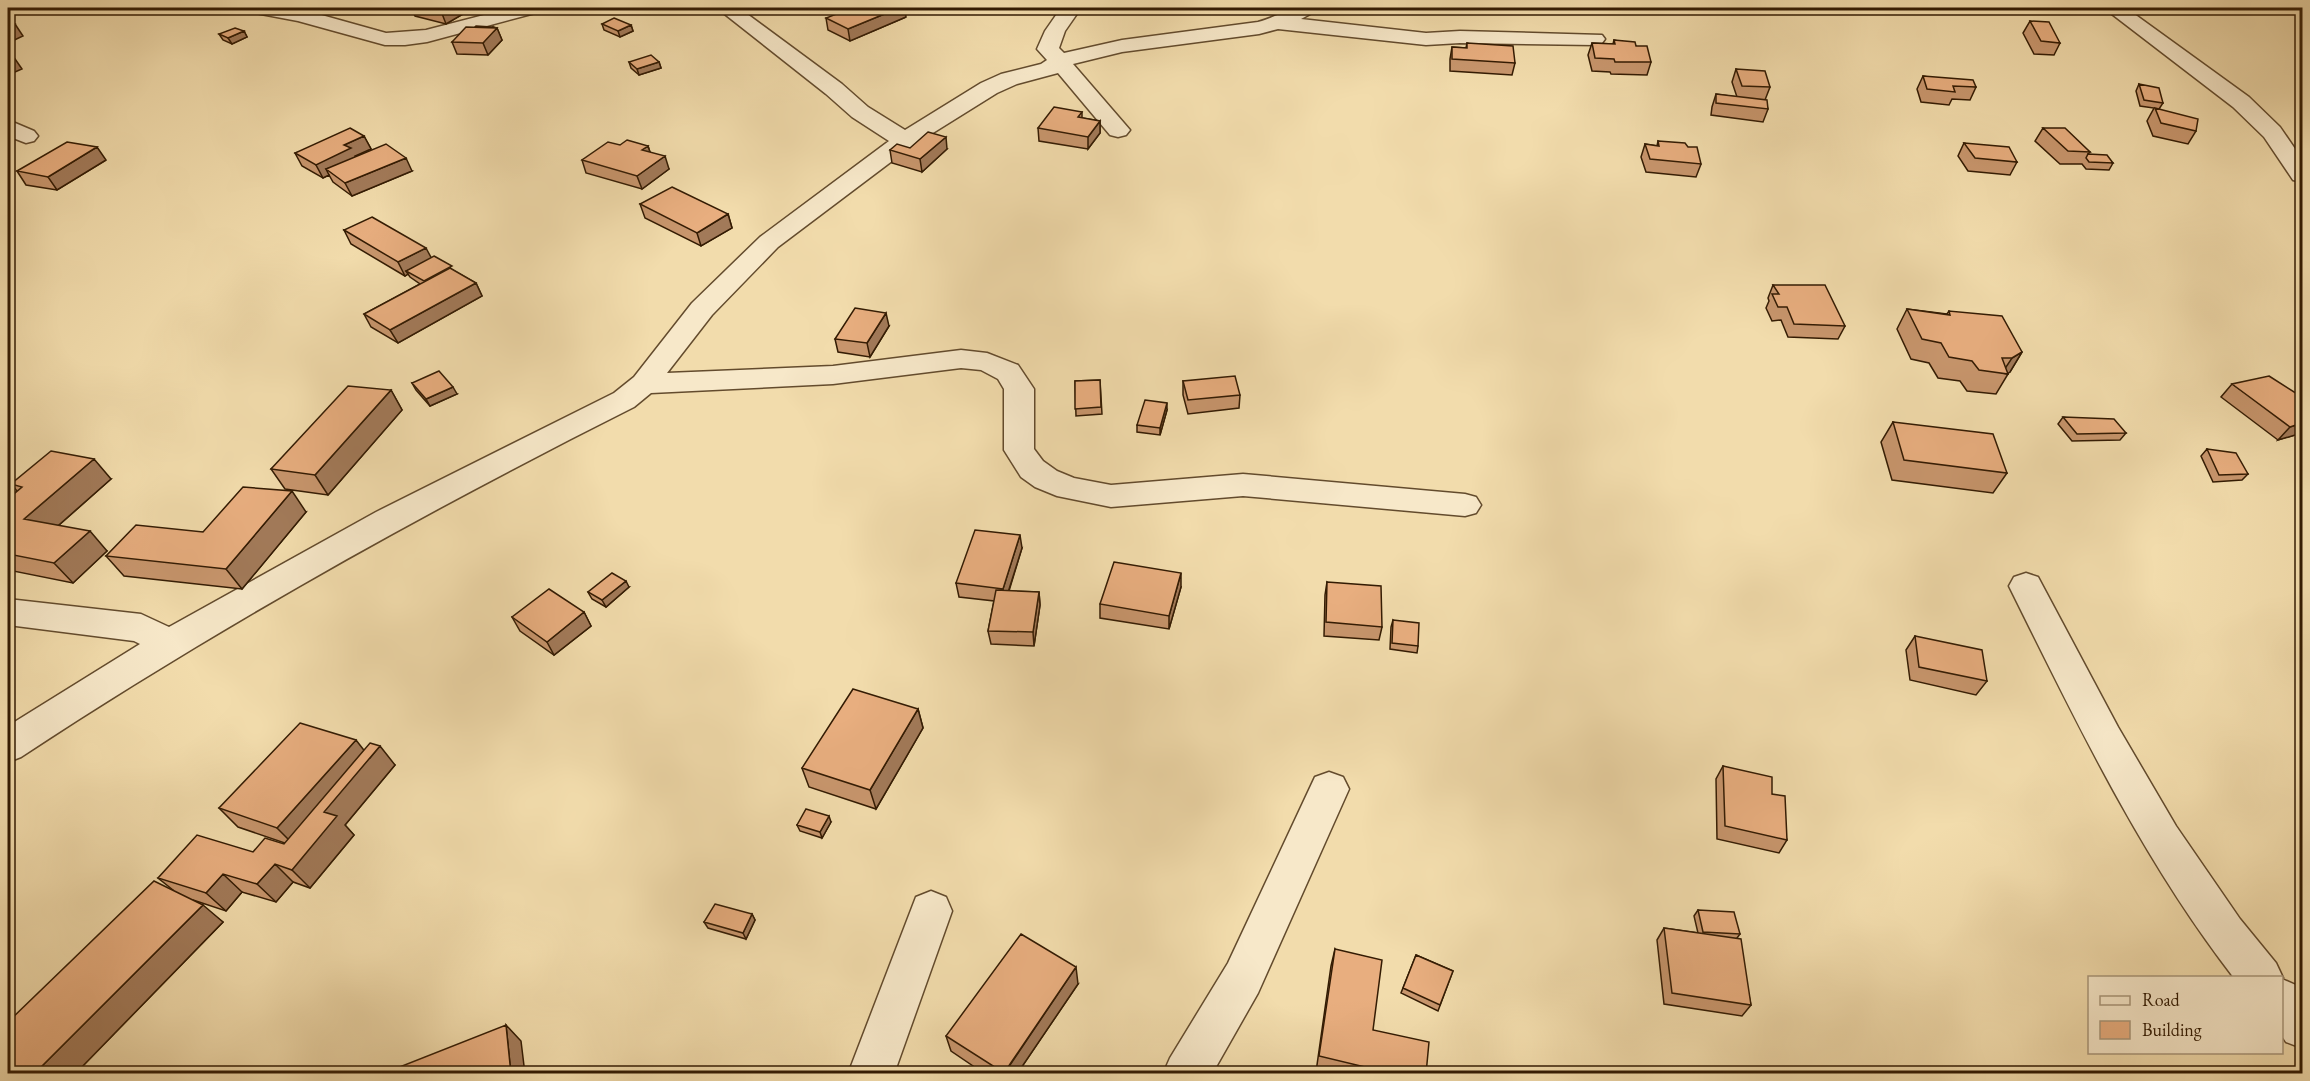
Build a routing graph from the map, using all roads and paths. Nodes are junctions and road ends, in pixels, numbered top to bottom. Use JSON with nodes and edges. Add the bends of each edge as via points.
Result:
{"nodes":[{"id":1,"x":257,"y":8,"type":"edge"},
{"id":2,"x":532,"y":8,"type":"edge"},
{"id":3,"x":727,"y":8,"type":"edge"},
{"id":4,"x":1071,"y":8,"type":"edge"},
{"id":5,"x":1308,"y":8,"type":"edge"},
{"id":6,"x":2114,"y":8,"type":"edge"},
{"id":7,"x":1278,"y":22,"type":"junction"},
{"id":8,"x":1594,"y":39,"type":"dead end"},
{"id":9,"x":1059,"y":61,"type":"junction"},
{"id":10,"x":1118,"y":130,"type":"dead end"},
{"id":11,"x":904,"y":141,"type":"junction"},
{"id":12,"x":2302,"y":175,"type":"edge"},
{"id":13,"x":644,"y":384,"type":"junction"},
{"id":14,"x":1465,"y":505,"type":"dead end"},
{"id":15,"x":2026,"y":586,"type":"dead end"},
{"id":16,"x":8,"y":612,"type":"edge"},
{"id":17,"x":171,"y":644,"type":"junction"},
{"id":18,"x":8,"y":746,"type":"edge"},
{"id":19,"x":1329,"y":789,"type":"dead end"},
{"id":20,"x":931,"y":911,"type":"dead end"},
{"id":21,"x":2259,"y":976,"type":"edge"},
{"id":22,"x":2283,"y":1002,"type":"edge"},
{"id":23,"x":2302,"y":1026,"type":"edge"},
{"id":24,"x":871,"y":1074,"type":"edge"},
{"id":25,"x":1186,"y":1074,"type":"edge"}],
"edges":[{"from":1,"to":2,"type":"street","via":[[300,15],[385,39],[427,36]]},
{"from":3,"to":11,"type":"street","via":[[860,112]]},
{"from":4,"to":9,"type":"street","via":[[1048,49]]},
{"from":5,"to":7,"type":"street"},
{"from":6,"to":12,"type":"street","via":[[2241,102],[2272,132]]},
{"from":7,"to":8,"type":"street","via":[[1431,48],[1460,37]]},
{"from":7,"to":9,"type":"street","via":[[1122,46]]},
{"from":9,"to":10,"type":"street"},
{"from":9,"to":11,"type":"street","via":[[1049,69],[989,88]]},
{"from":11,"to":13,"type":"street","via":[[761,249],[702,309]]},
{"from":13,"to":14,"type":"street","via":[[833,375],[961,359],[987,362],[1008,372],[1019,389],[1019,450],[1032,469],[1068,488],[1111,496],[1244,485]]},
{"from":13,"to":17,"type":"street","via":[[624,400],[345,542]]},
{"from":15,"to":21,"type":"street","via":[[2101,732],[2173,855],[2229,939]]},
{"from":16,"to":17,"type":"street","via":[[141,628]]},
{"from":17,"to":18,"type":"street"},
{"from":19,"to":25,"type":"street","via":[[1243,978]]},
{"from":20,"to":24,"type":"street"},
{"from":22,"to":23,"type":"street"}]}
